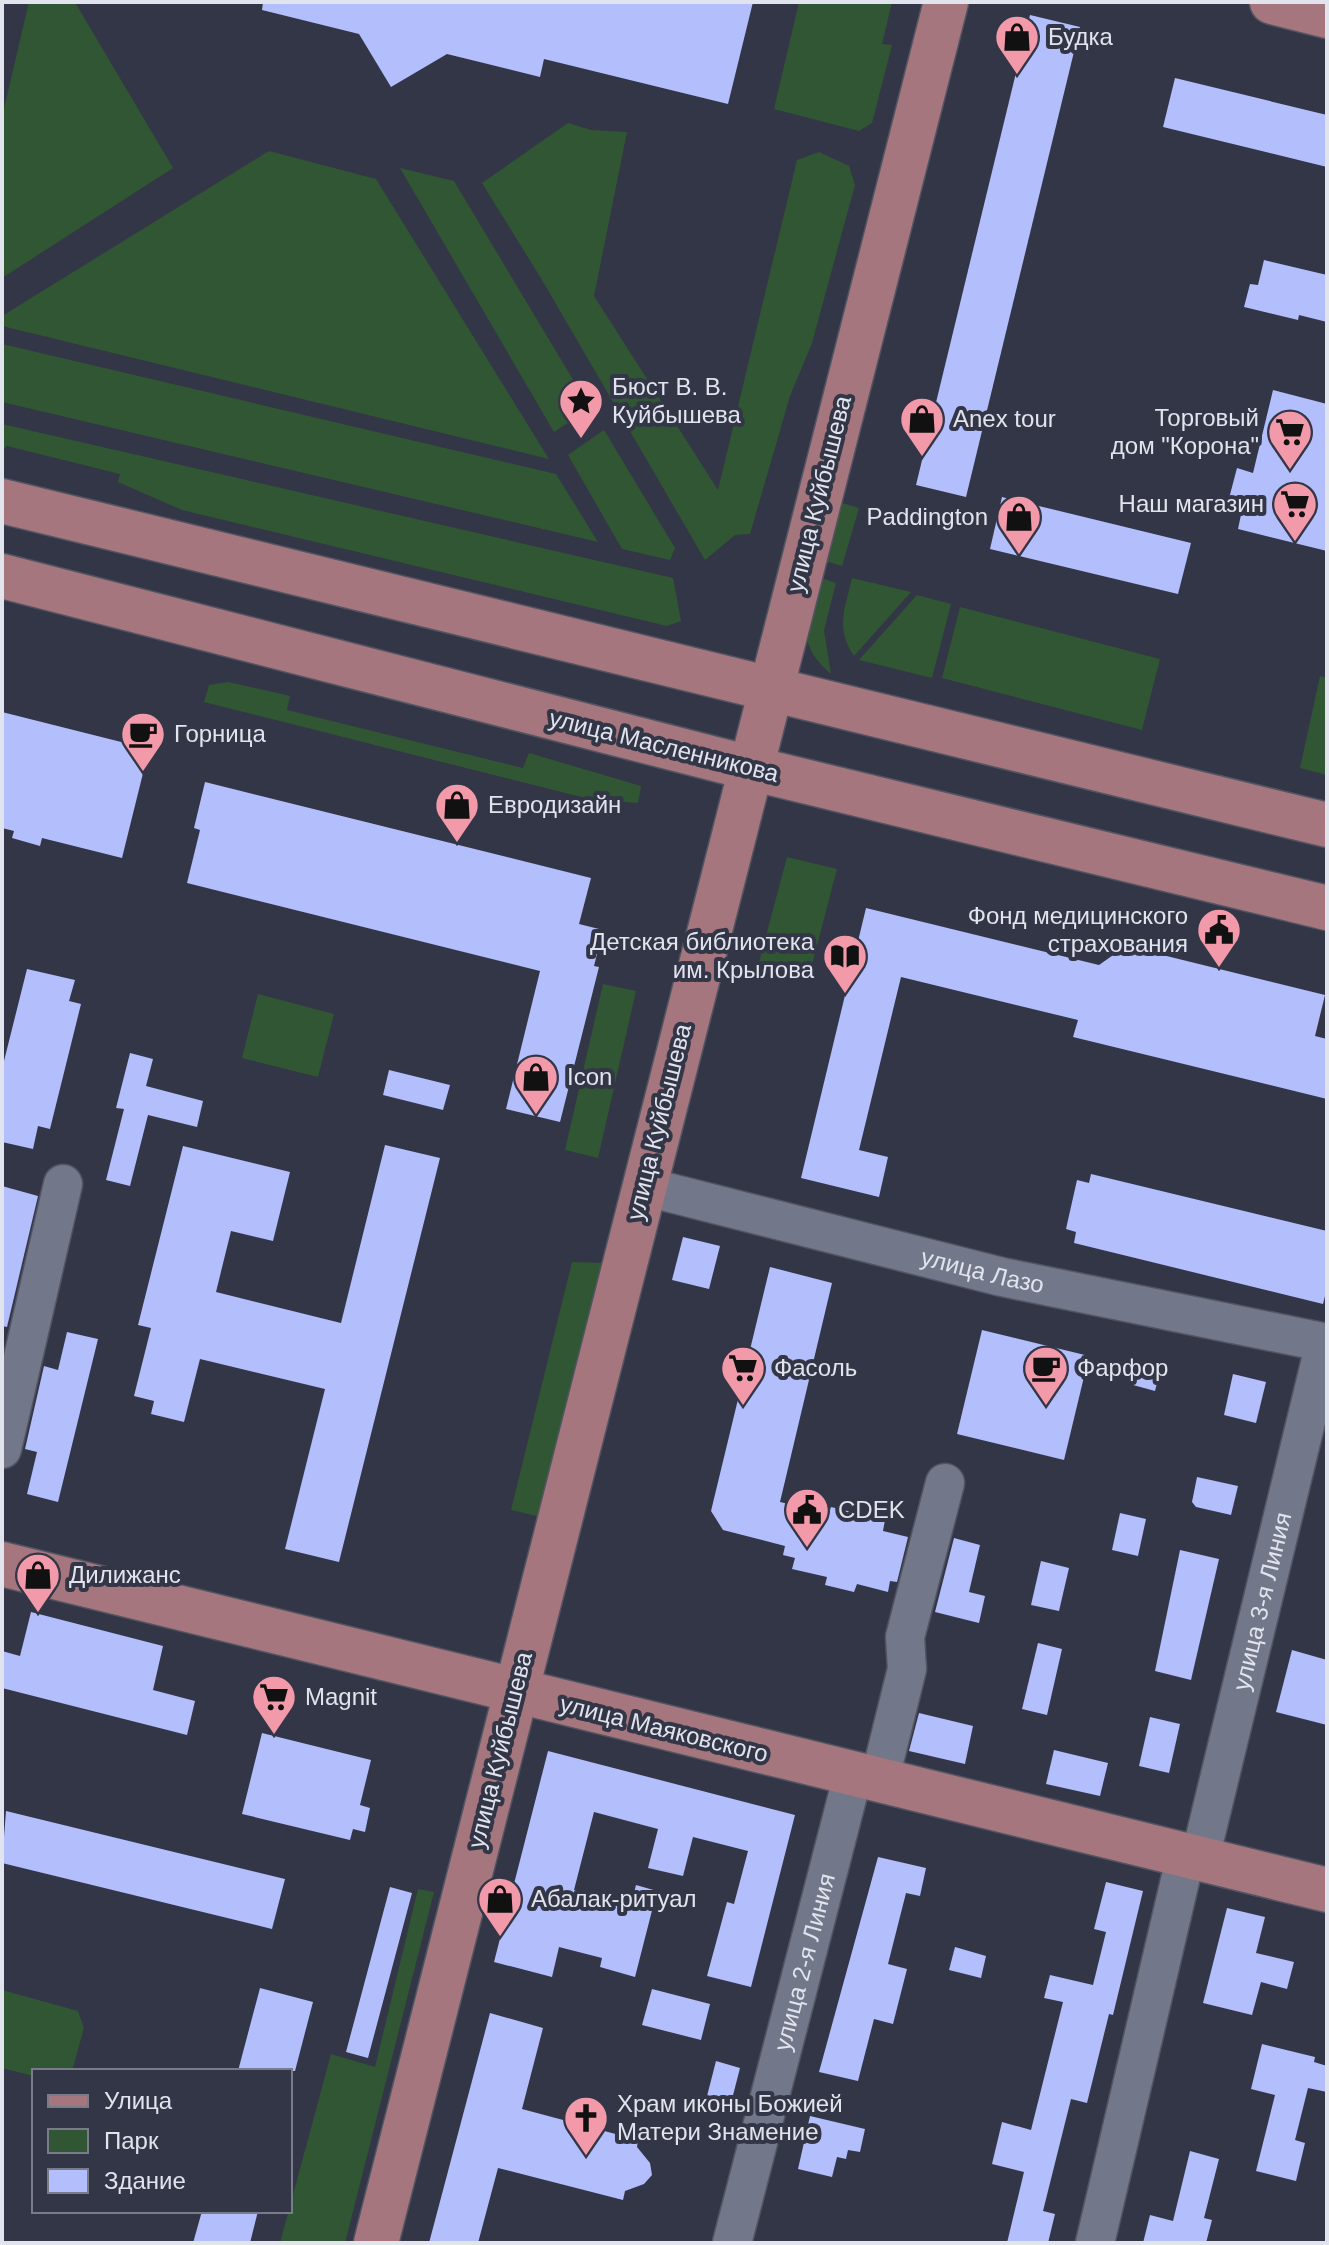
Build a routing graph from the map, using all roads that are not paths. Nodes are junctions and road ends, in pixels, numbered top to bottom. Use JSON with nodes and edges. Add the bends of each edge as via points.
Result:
{"nodes":[{"id":1,"x":946,"y":2,"type":"edge"},
{"id":2,"x":1272,"y":2,"type":"edge"},
{"id":3,"x":1327,"y":16,"type":"edge"},
{"id":4,"x":2,"y":501,"type":"edge"},
{"id":5,"x":2,"y":576,"type":"edge"},
{"id":6,"x":770,"y":689,"type":"junction"},
{"id":7,"x":750,"y":768,"type":"junction"},
{"id":8,"x":1327,"y":825,"type":"edge"},
{"id":9,"x":1327,"y":908,"type":"edge"},
{"id":10,"x":63,"y":1184,"type":"dead end"},
{"id":11,"x":643,"y":1186,"type":"junction"},
{"id":12,"x":1326,"y":1343,"type":"edge"},
{"id":13,"x":2,"y":1449,"type":"edge"},
{"id":14,"x":945,"y":1483,"type":"dead end"},
{"id":15,"x":2,"y":1564,"type":"edge"},
{"id":16,"x":514,"y":1692,"type":"junction"},
{"id":17,"x":866,"y":1778,"type":"junction"},
{"id":18,"x":1193,"y":1857,"type":"junction"},
{"id":19,"x":1327,"y":1890,"type":"edge"},
{"id":20,"x":376,"y":2243,"type":"edge"},
{"id":21,"x":732,"y":2243,"type":"edge"},
{"id":22,"x":1095,"y":2243,"type":"edge"}],
"edges":[{"from":1,"to":6,"type":"main road","name":"улица Куйбышева"},
{"from":2,"to":3,"type":"main road"},
{"from":4,"to":6,"type":"main road"},
{"from":5,"to":7,"type":"main road","name":"улица Масленникова"},
{"from":6,"to":7,"type":"main road","name":"улица Куйбышева"},
{"from":6,"to":8,"type":"main road"},
{"from":7,"to":9,"type":"main road","name":"улица Масленникова"},
{"from":7,"to":11,"type":"main road","name":"улица Куйбышева"},
{"from":10,"to":13,"type":"street"},
{"from":11,"to":12,"type":"street","name":"улица Лазо","via":[[1002,1277]]},
{"from":11,"to":16,"type":"main road","name":"улица Куйбышева"},
{"from":12,"to":18,"type":"street","name":"улица 3-я Линия"},
{"from":14,"to":17,"type":"street","name":"улица 2-я Линия","via":[[905,1637],[907,1669]]},
{"from":15,"to":16,"type":"main road","name":"улица Маяковского"},
{"from":16,"to":17,"type":"main road","name":"улица Маяковского"},
{"from":16,"to":20,"type":"main road","name":"улица Куйбышева"},
{"from":17,"to":18,"type":"main road","name":"улица Маяковского"},
{"from":17,"to":21,"type":"street","name":"улица 2-я Линия"},
{"from":18,"to":19,"type":"main road","name":"улица Маяковского"},
{"from":18,"to":22,"type":"street","name":"улица 3-я Линия"}]}
